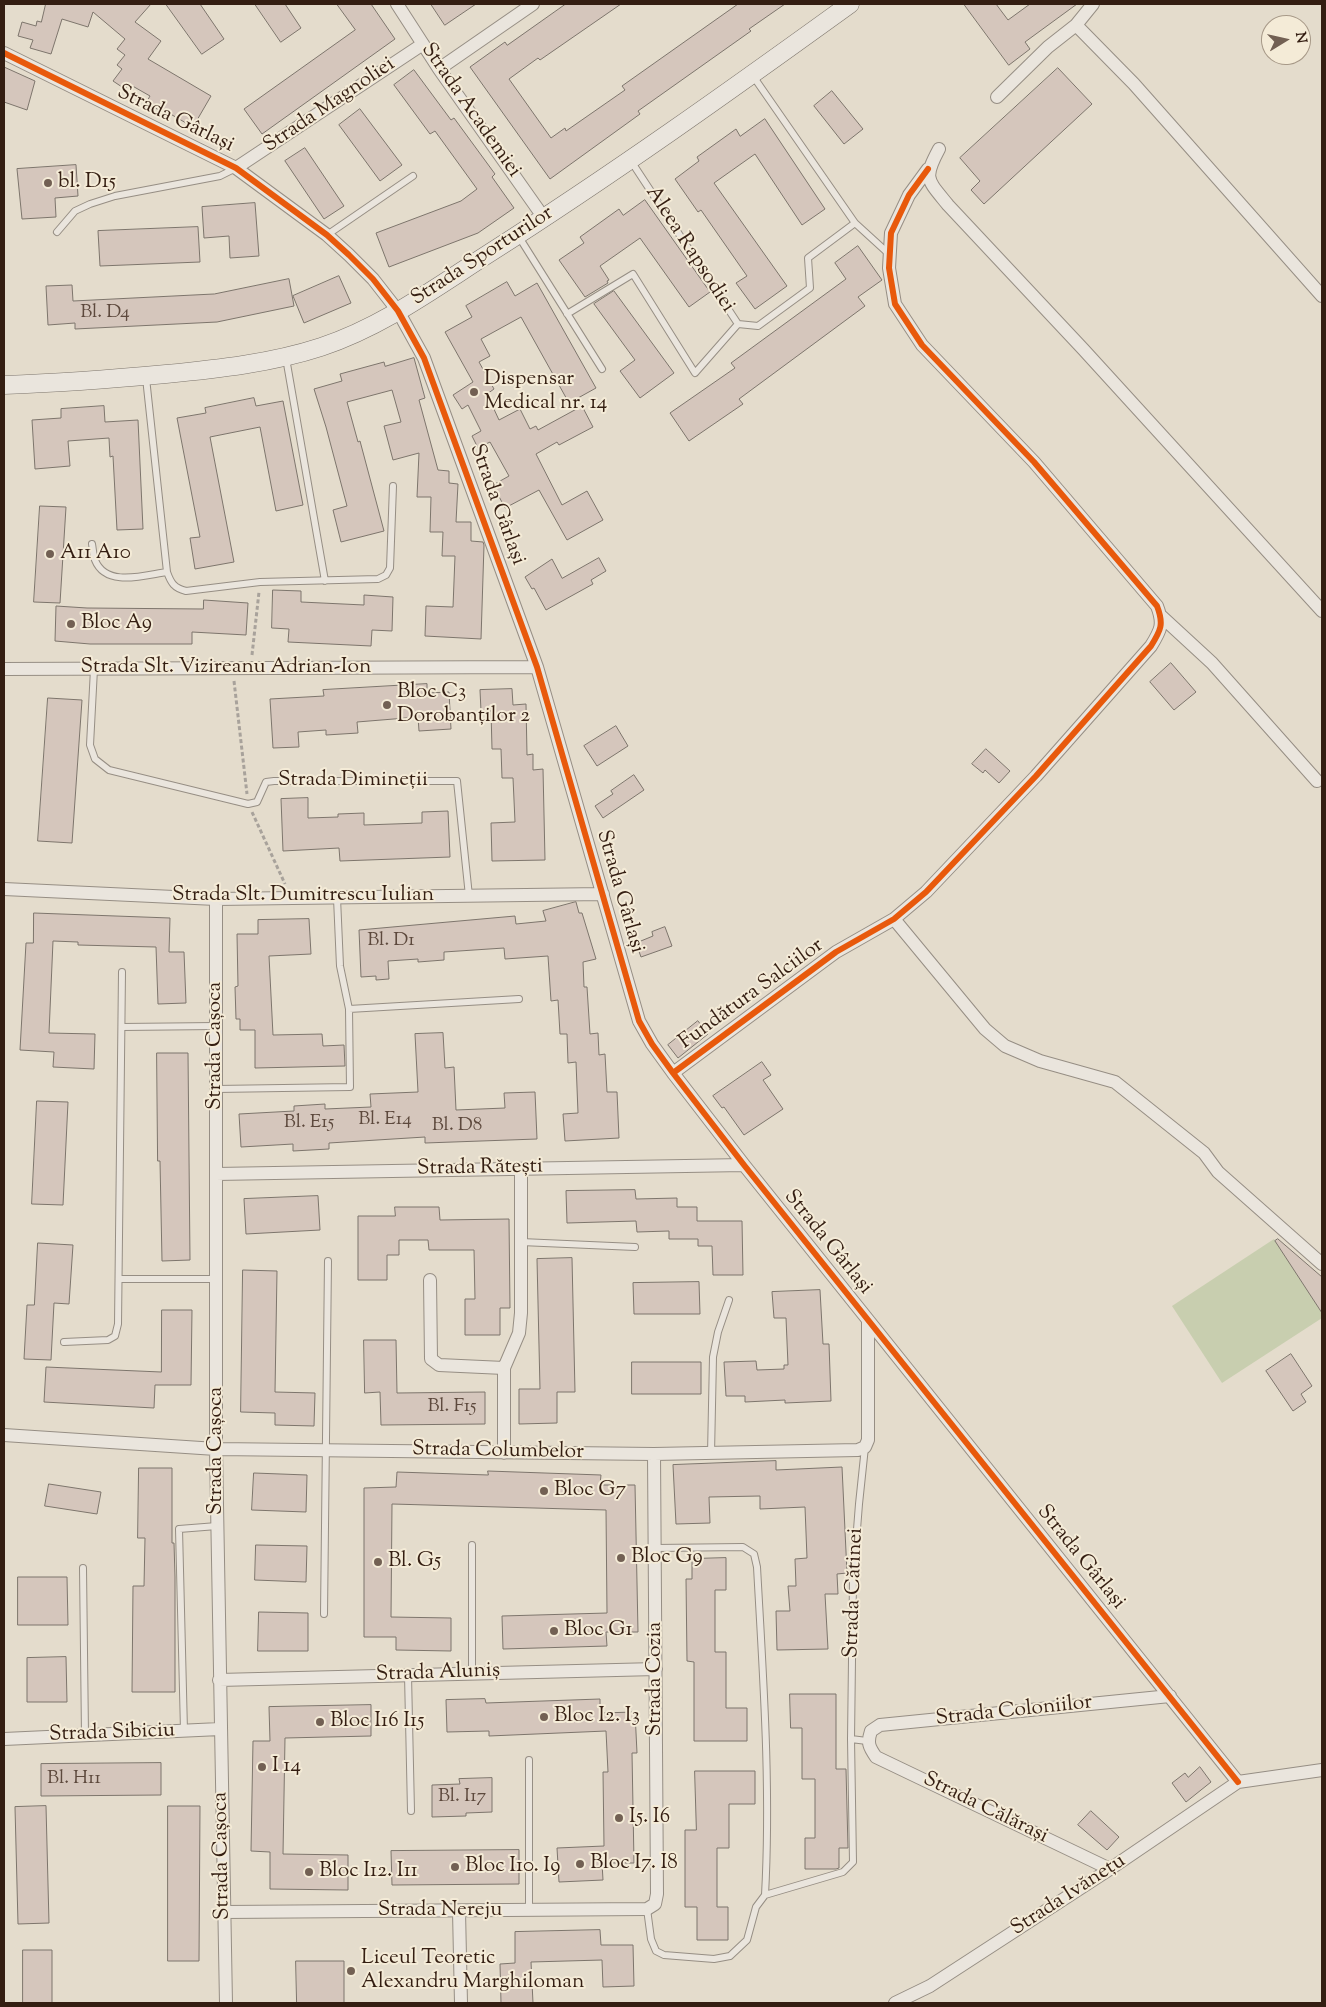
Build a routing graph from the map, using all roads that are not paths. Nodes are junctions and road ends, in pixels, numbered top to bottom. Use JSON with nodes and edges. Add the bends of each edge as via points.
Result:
{"nodes":[{"id":1,"x":397,"y":4,"type":"edge"},
{"id":2,"x":533,"y":4,"type":"edge"},
{"id":3,"x":848,"y":4,"type":"edge"},
{"id":4,"x":1093,"y":4,"type":"edge"},
{"id":5,"x":1076,"y":25,"type":"junction"},
{"id":6,"x":424,"y":44,"type":"junction"},
{"id":7,"x":4,"y":53,"type":"edge"},
{"id":8,"x":439,"y":69,"type":"junction"},
{"id":9,"x":751,"y":74,"type":"junction"},
{"id":10,"x":997,"y":96,"type":"dead end"},
{"id":11,"x":939,"y":148,"type":"dead end"},
{"id":12,"x":630,"y":160,"type":"junction"},
{"id":13,"x":236,"y":168,"type":"junction"},
{"id":14,"x":928,"y":169,"type":"junction"},
{"id":15,"x":414,"y":176,"type":"dead end"},
{"id":16,"x":544,"y":218,"type":"junction"},
{"id":17,"x":854,"y":223,"type":"junction"},
{"id":18,"x":57,"y":232,"type":"dead end"},
{"id":19,"x":327,"y":235,"type":"junction"},
{"id":20,"x":518,"y":235,"type":"junction"},
{"id":21,"x":890,"y":255,"type":"junction"},
{"id":22,"x":1322,"y":296,"type":"edge"},
{"id":23,"x":398,"y":311,"type":"junction"},
{"id":24,"x":567,"y":314,"type":"junction"},
{"id":25,"x":738,"y":324,"type":"junction"},
{"id":26,"x":286,"y":356,"type":"junction"},
{"id":27,"x":602,"y":369,"type":"dead end"},
{"id":28,"x":146,"y":376,"type":"junction"},
{"id":29,"x":4,"y":385,"type":"edge"},
{"id":30,"x":393,"y":486,"type":"dead end"},
{"id":31,"x":92,"y":544,"type":"dead end"},
{"id":32,"x":167,"y":572,"type":"junction"},
{"id":33,"x":325,"y":581,"type":"junction"},
{"id":34,"x":1322,"y":611,"type":"edge"},
{"id":35,"x":1161,"y":616,"type":"junction"},
{"id":36,"x":537,"y":667,"type":"junction"},
{"id":37,"x":4,"y":669,"type":"edge"},
{"id":38,"x":94,"y":669,"type":"junction"},
{"id":39,"x":1317,"y":781,"type":"dead end"},
{"id":40,"x":4,"y":890,"type":"edge"},
{"id":41,"x":603,"y":894,"type":"junction"},
{"id":42,"x":469,"y":896,"type":"junction"},
{"id":43,"x":337,"y":898,"type":"junction"},
{"id":44,"x":216,"y":899,"type":"junction"},
{"id":45,"x":894,"y":919,"type":"junction"},
{"id":46,"x":122,"y":972,"type":"dead end"},
{"id":47,"x":519,"y":999,"type":"dead end"},
{"id":48,"x":349,"y":1010,"type":"junction"},
{"id":49,"x":216,"y":1026,"type":"junction"},
{"id":50,"x":122,"y":1027,"type":"junction"},
{"id":51,"x":673,"y":1073,"type":"junction"},
{"id":52,"x":216,"y":1089,"type":"junction"},
{"id":53,"x":744,"y":1165,"type":"junction"},
{"id":54,"x":520,"y":1169,"type":"junction"},
{"id":55,"x":216,"y":1174,"type":"junction"},
{"id":56,"x":521,"y":1242,"type":"junction"},
{"id":57,"x":635,"y":1247,"type":"dead end"},
{"id":58,"x":328,"y":1261,"type":"dead end"},
{"id":59,"x":1322,"y":1264,"type":"edge"},
{"id":60,"x":119,"y":1279,"type":"junction"},
{"id":61,"x":216,"y":1279,"type":"junction"},
{"id":62,"x":430,"y":1280,"type":"dead end"},
{"id":63,"x":729,"y":1300,"type":"dead end"},
{"id":64,"x":868,"y":1321,"type":"junction"},
{"id":65,"x":64,"y":1342,"type":"dead end"},
{"id":66,"x":504,"y":1368,"type":"junction"},
{"id":67,"x":4,"y":1435,"type":"edge"},
{"id":68,"x":865,"y":1447,"type":"junction"},
{"id":69,"x":216,"y":1448,"type":"junction"},
{"id":70,"x":326,"y":1450,"type":"junction"},
{"id":71,"x":504,"y":1453,"type":"junction"},
{"id":72,"x":654,"y":1454,"type":"junction"},
{"id":73,"x":711,"y":1454,"type":"junction"},
{"id":74,"x":217,"y":1526,"type":"junction"},
{"id":75,"x":472,"y":1546,"type":"dead end"},
{"id":76,"x":655,"y":1548,"type":"junction"},
{"id":77,"x":82,"y":1568,"type":"dead end"},
{"id":78,"x":324,"y":1614,"type":"dead end"},
{"id":79,"x":656,"y":1669,"type":"junction"},
{"id":80,"x":472,"y":1673,"type":"junction"},
{"id":81,"x":408,"y":1675,"type":"junction"},
{"id":82,"x":219,"y":1680,"type":"junction"},
{"id":83,"x":1170,"y":1696,"type":"junction"},
{"id":84,"x":220,"y":1729,"type":"junction"},
{"id":85,"x":184,"y":1731,"type":"junction"},
{"id":86,"x":84,"y":1735,"type":"junction"},
{"id":87,"x":4,"y":1739,"type":"edge"},
{"id":88,"x":851,"y":1739,"type":"junction"},
{"id":89,"x":867,"y":1741,"type":"junction"},
{"id":90,"x":529,"y":1760,"type":"dead end"},
{"id":91,"x":1322,"y":1770,"type":"edge"},
{"id":92,"x":1238,"y":1782,"type":"junction"},
{"id":93,"x":411,"y":1811,"type":"dead end"},
{"id":94,"x":1110,"y":1869,"type":"junction"},
{"id":95,"x":766,"y":1895,"type":"junction"},
{"id":96,"x":651,"y":1906,"type":"junction"},
{"id":97,"x":459,"y":1910,"type":"junction"},
{"id":98,"x":529,"y":1910,"type":"junction"},
{"id":99,"x":224,"y":1912,"type":"junction"},
{"id":100,"x":226,"y":2003,"type":"edge"},
{"id":101,"x":461,"y":2003,"type":"edge"},
{"id":102,"x":895,"y":2003,"type":"edge"}],
"edges":[{"from":1,"to":6,"type":"street","name":"Strada Academiei"},
{"from":2,"to":8,"type":"street"},
{"from":3,"to":9,"type":"main road","name":"Strada Sporturilor"},
{"from":4,"to":5,"type":"street"},
{"from":5,"to":10,"type":"street"},
{"from":5,"to":22,"type":"street","via":[[1134,84]]},
{"from":6,"to":8,"type":"street","name":"Strada Academiei"},
{"from":6,"to":13,"type":"street","name":"Strada Magnoliei"},
{"from":7,"to":13,"type":"street","name":"Strada Gârlași"},
{"from":8,"to":16,"type":"street","name":"Strada Academiei"},
{"from":9,"to":12,"type":"main road","name":"Strada Sporturilor"},
{"from":9,"to":17,"type":"lane"},
{"from":11,"to":14,"type":"street"},
{"from":12,"to":16,"type":"main road","name":"Strada Sporturilor"},
{"from":12,"to":25,"type":"lane","name":"Aleea Rapsodiei"},
{"from":13,"to":18,"type":"lane","via":[[220,176],[115,196],[90,204],[75,211]]},
{"from":13,"to":19,"type":"street","name":"Strada Gârlași"},
{"from":14,"to":21,"type":"street","via":[[909,195],[891,232]]},
{"from":14,"to":34,"type":"street","via":[[931,184],[948,205]]},
{"from":15,"to":19,"type":"lane"},
{"from":16,"to":20,"type":"main road","name":"Strada Sporturilor"},
{"from":17,"to":21,"type":"lane"},
{"from":17,"to":25,"type":"lane","via":[[808,258],[810,288],[758,326]]},
{"from":19,"to":23,"type":"street","name":"Strada Gârlași","via":[[373,279]]},
{"from":20,"to":23,"type":"main road","name":"Strada Sporturilor"},
{"from":20,"to":24,"type":"lane"},
{"from":21,"to":35,"type":"street","via":[[895,304],[922,345],[1034,462],[1158,606]]},
{"from":23,"to":26,"type":"main road","name":"Strada Sporturilor","via":[[329,344]]},
{"from":23,"to":36,"type":"street","name":"Strada Gârlași","via":[[424,358]]},
{"from":24,"to":25,"type":"lane","name":"Aleea Rapsodiei","via":[[633,274],[696,373]]},
{"from":24,"to":27,"type":"lane"},
{"from":26,"to":28,"type":"main road","name":"Strada Sporturilor","via":[[201,371]]},
{"from":26,"to":33,"type":"lane"},
{"from":28,"to":29,"type":"main road","name":"Strada Sporturilor"},
{"from":28,"to":32,"type":"lane"},
{"from":30,"to":33,"type":"lane","via":[[390,568],[386,575],[378,579]]},
{"from":31,"to":32,"type":"lane","via":[[95,560],[109,574],[125,578]]},
{"from":32,"to":33,"type":"lane","via":[[172,584],[186,591],[260,582]]},
{"from":35,"to":39,"type":"street","via":[[1212,663]]},
{"from":35,"to":45,"type":"street","name":"Fundătura Salciilor","via":[[1161,629],[1151,646],[1036,776],[926,892]]},
{"from":36,"to":38,"type":"street","name":"Strada Slt. Vizireanu Adrian-Ion"},
{"from":36,"to":41,"type":"street","name":"Strada Gârlași"},
{"from":37,"to":38,"type":"street","name":"Strada Slt. Vizireanu Adrian-Ion"},
{"from":38,"to":42,"type":"lane","name":"Strada Dimineții","via":[[90,745],[95,759],[110,770],[248,804],[257,802],[266,782],[274,781],[457,781]]},
{"from":40,"to":44,"type":"street","name":"Strada Slt. Dumitrescu Iulian"},
{"from":41,"to":42,"type":"street","name":"Strada Slt. Dumitrescu Iulian"},
{"from":41,"to":51,"type":"street","name":"Strada Gârlași","via":[[640,1021]]},
{"from":42,"to":43,"type":"street","name":"Strada Slt. Dumitrescu Iulian"},
{"from":43,"to":44,"type":"street","name":"Strada Slt. Dumitrescu Iulian"},
{"from":43,"to":48,"type":"lane","via":[[340,966]]},
{"from":44,"to":49,"type":"street","name":"Strada Cașoca"},
{"from":45,"to":51,"type":"street","name":"Fundătura Salciilor","via":[[836,952]]},
{"from":45,"to":59,"type":"street","via":[[985,1029],[1005,1046],[1040,1061],[1115,1082],[1204,1153],[1218,1172]]},
{"from":46,"to":50,"type":"lane"},
{"from":47,"to":48,"type":"lane"},
{"from":48,"to":52,"type":"lane","via":[[350,1087]]},
{"from":49,"to":50,"type":"lane"},
{"from":49,"to":52,"type":"street","name":"Strada Cașoca"},
{"from":50,"to":60,"type":"lane"},
{"from":51,"to":53,"type":"street","name":"Strada Gârlași"},
{"from":52,"to":55,"type":"street","name":"Strada Cașoca"},
{"from":53,"to":54,"type":"street","name":"Strada Rătești"},
{"from":53,"to":64,"type":"street","name":"Strada Gârlași"},
{"from":54,"to":55,"type":"street","name":"Strada Rătești"},
{"from":54,"to":56,"type":"street"},
{"from":55,"to":61,"type":"street","name":"Strada Cașoca"},
{"from":56,"to":57,"type":"lane"},
{"from":56,"to":66,"type":"street","via":[[519,1333]]},
{"from":58,"to":70,"type":"lane"},
{"from":60,"to":61,"type":"lane"},
{"from":60,"to":65,"type":"lane","via":[[115,1336],[108,1340]]},
{"from":61,"to":69,"type":"street","name":"Strada Cașoca"},
{"from":62,"to":66,"type":"street","via":[[431,1359],[439,1365]]},
{"from":63,"to":73,"type":"lane","via":[[713,1357]]},
{"from":64,"to":68,"type":"street","via":[[868,1440]]},
{"from":64,"to":83,"type":"street","name":"Strada Gârlași"},
{"from":66,"to":71,"type":"street"},
{"from":67,"to":69,"type":"street","name":"Strada Columbelor"},
{"from":68,"to":73,"type":"street","name":"Strada Columbelor","via":[[858,1450]]},
{"from":68,"to":88,"type":"lane","name":"Strada Cătinei","via":[[853,1580]]},
{"from":69,"to":70,"type":"street","name":"Strada Columbelor"},
{"from":69,"to":74,"type":"street","name":"Strada Cașoca"},
{"from":70,"to":71,"type":"street","name":"Strada Columbelor"},
{"from":70,"to":78,"type":"lane"},
{"from":71,"to":72,"type":"street","name":"Strada Columbelor"},
{"from":72,"to":73,"type":"street","name":"Strada Columbelor"},
{"from":72,"to":76,"type":"street","name":"Strada Cozia"},
{"from":74,"to":82,"type":"street","name":"Strada Cașoca"},
{"from":74,"to":85,"type":"lane","via":[[179,1528]]},
{"from":75,"to":80,"type":"lane"},
{"from":76,"to":79,"type":"street","name":"Strada Cozia"},
{"from":76,"to":95,"type":"lane","via":[[743,1547],[754,1554],[767,1772]]},
{"from":77,"to":86,"type":"lane"},
{"from":79,"to":80,"type":"street","name":"Strada Aluniș"},
{"from":79,"to":96,"type":"street","name":"Strada Cozia","via":[[657,1894]]},
{"from":80,"to":81,"type":"street","name":"Strada Aluniș"},
{"from":81,"to":82,"type":"street","name":"Strada Aluniș"},
{"from":81,"to":93,"type":"lane"},
{"from":82,"to":84,"type":"street","name":"Strada Cașoca"},
{"from":83,"to":89,"type":"street","name":"Strada Coloniilor","via":[[880,1726],[871,1731]]},
{"from":83,"to":92,"type":"street","name":"Strada Gârlași"},
{"from":84,"to":85,"type":"street","name":"Strada Sibiciu"},
{"from":84,"to":99,"type":"street","name":"Strada Cașoca"},
{"from":85,"to":86,"type":"street","name":"Strada Sibiciu"},
{"from":86,"to":87,"type":"street","name":"Strada Sibiciu"},
{"from":88,"to":89,"type":"lane"},
{"from":88,"to":95,"type":"lane","name":"Strada Cătinei","via":[[853,1862],[843,1872]]},
{"from":89,"to":94,"type":"street","name":"Strada Călărași","via":[[876,1757]]},
{"from":90,"to":98,"type":"lane"},
{"from":91,"to":92,"type":"street"},
{"from":92,"to":94,"type":"street","name":"Strada Ivănețu"},
{"from":94,"to":102,"type":"street","name":"Strada Ivănețu","via":[[930,1986]]},
{"from":95,"to":96,"type":"lane","via":[[756,1907],[746,1940],[730,1956],[714,1959],[656,1951],[651,1939]]},
{"from":96,"to":98,"type":"street","name":"Strada Nereju"},
{"from":97,"to":98,"type":"street","name":"Strada Nereju"},
{"from":97,"to":99,"type":"street","name":"Strada Nereju"},
{"from":97,"to":101,"type":"street"},
{"from":99,"to":100,"type":"street","name":"Strada Cașoca"}]}
